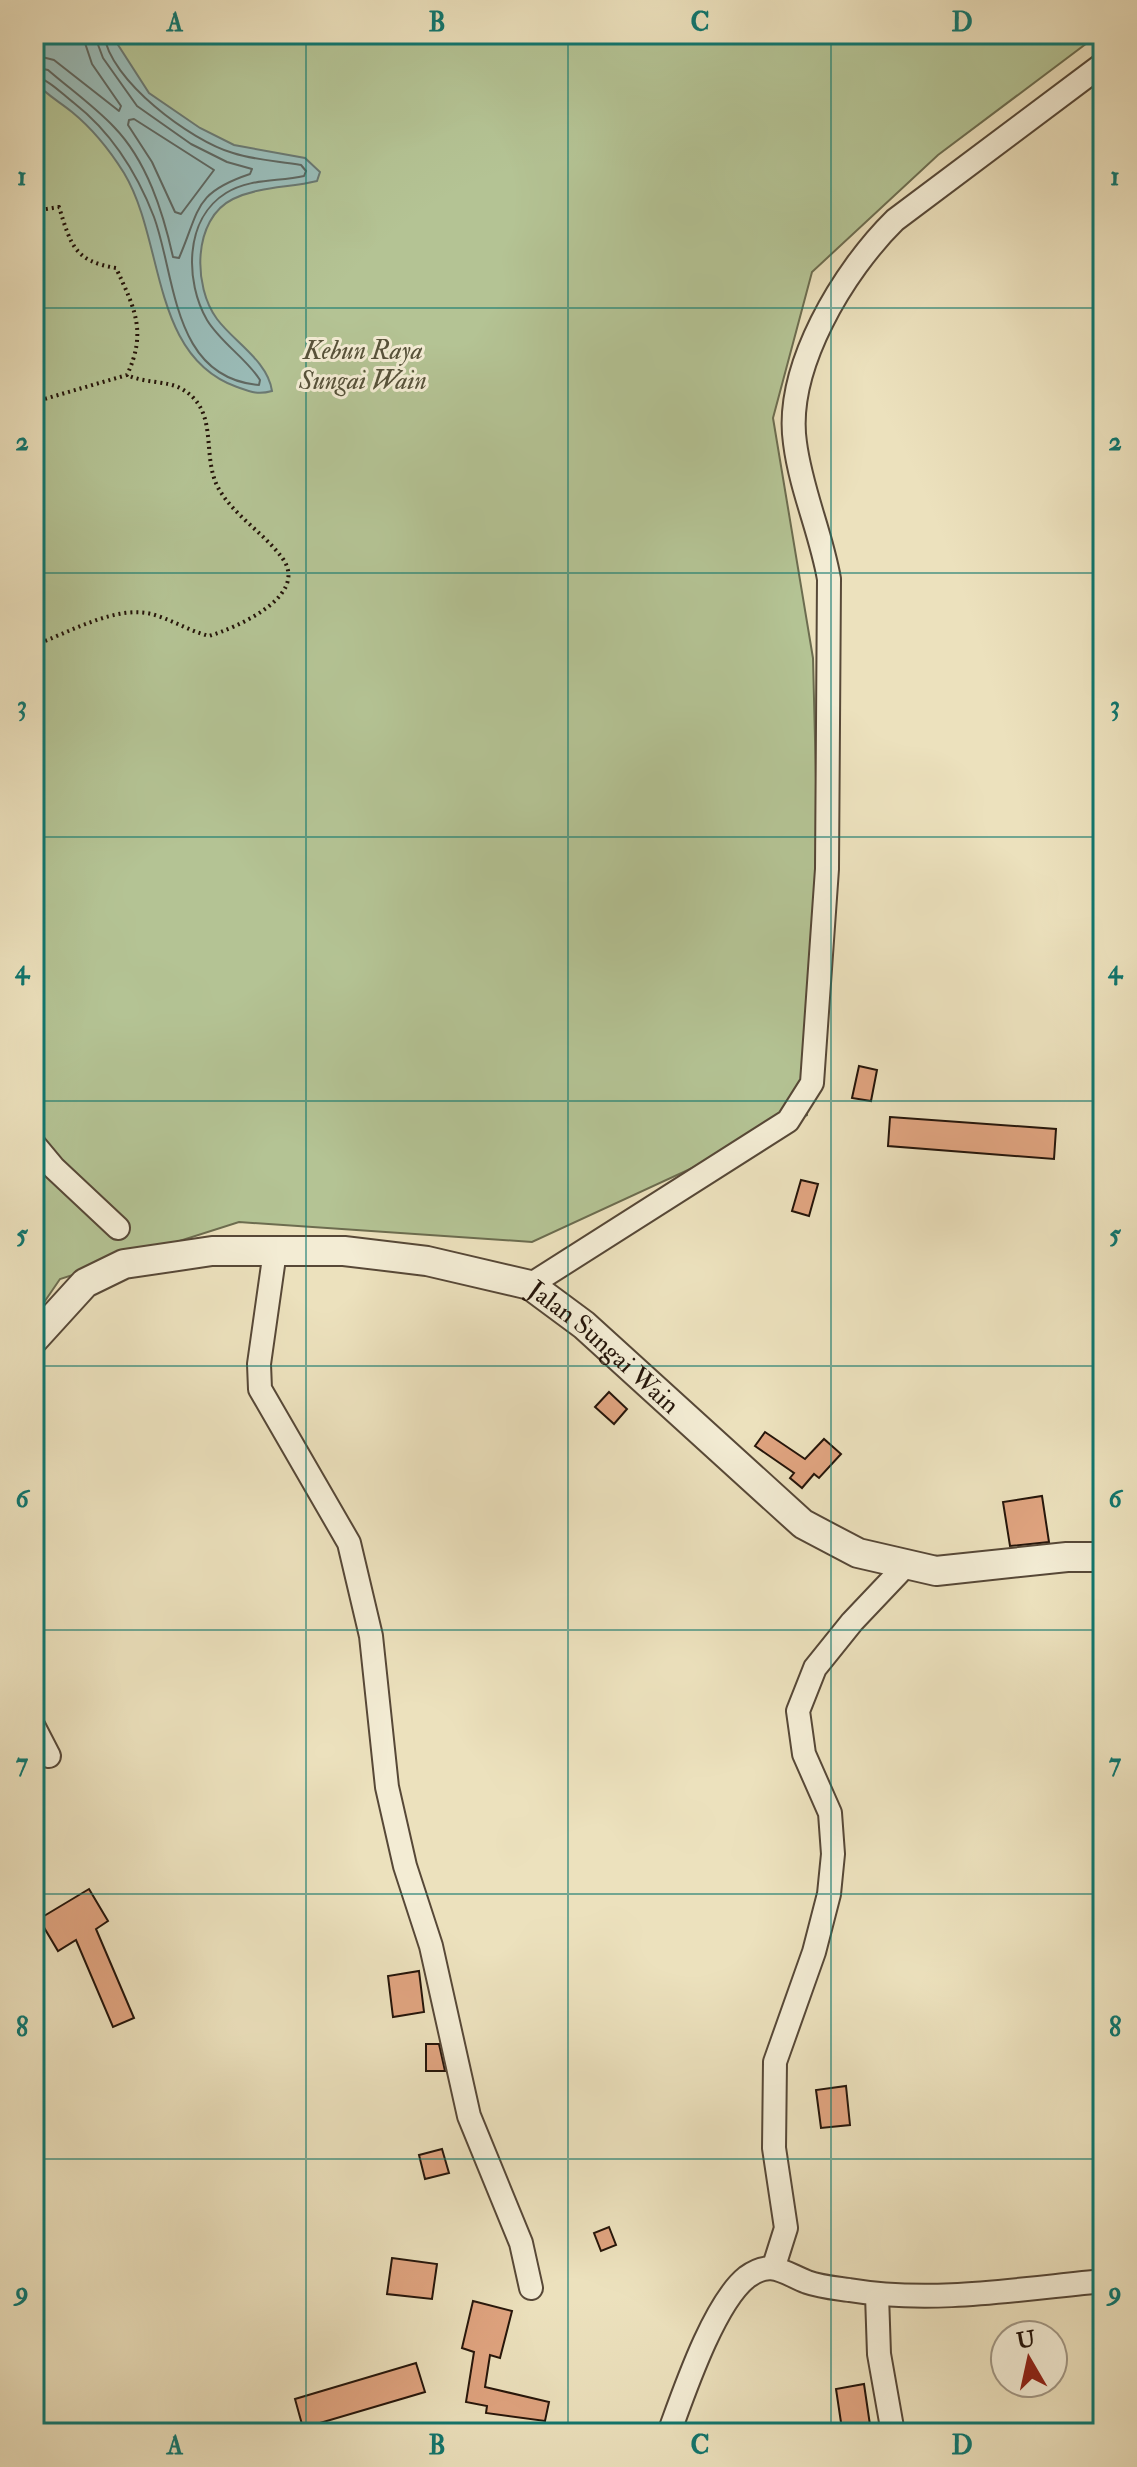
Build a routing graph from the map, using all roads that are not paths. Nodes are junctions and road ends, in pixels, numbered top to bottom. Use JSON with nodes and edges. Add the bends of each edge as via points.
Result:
{"nodes":[{"id":1,"x":1103,"y":64,"type":"edge"},
{"id":2,"x":34,"y":1144,"type":"edge"},
{"id":3,"x":118,"y":1228,"type":"dead end"},
{"id":4,"x":275,"y":1251,"type":"junction"},
{"id":5,"x":530,"y":1285,"type":"junction"},
{"id":6,"x":34,"y":1339,"type":"edge"},
{"id":7,"x":1103,"y":1557,"type":"edge"},
{"id":8,"x":907,"y":1564,"type":"junction"},
{"id":9,"x":34,"y":1727,"type":"edge"},
{"id":10,"x":49,"y":1756,"type":"dead end"},
{"id":11,"x":774,"y":2266,"type":"junction"},
{"id":12,"x":1103,"y":2281,"type":"edge"},
{"id":13,"x":531,"y":2288,"type":"dead end"},
{"id":14,"x":877,"y":2295,"type":"junction"},
{"id":15,"x":669,"y":2433,"type":"edge"},
{"id":16,"x":893,"y":2433,"type":"edge"}],
"edges":[{"from":1,"to":5,"type":"street","via":[[895,220],[872,243],[852,267],[800,379],[794,440],[829,579],[827,869],[812,1083],[788,1121]]},
{"from":2,"to":3,"type":"street"},
{"from":4,"to":5,"type":"street","name":"Jalan Sungai Wain","via":[[344,1251],[427,1261]]},
{"from":4,"to":6,"type":"street","name":"Jalan Sungai Wain","via":[[212,1251],[124,1264],[85,1283]]},
{"from":4,"to":13,"type":"street","via":[[260,1389],[349,1543],[371,1636],[387,1787],[405,1866],[431,1946],[469,2116],[521,2243]]},
{"from":5,"to":8,"type":"street","name":"Jalan Sungai Wain","via":[[584,1325],[803,1524],[858,1553]]},
{"from":7,"to":8,"type":"street","name":"Jalan Sungai Wain","via":[[936,1571]]},
{"from":8,"to":11,"type":"street","via":[[815,1668],[798,1711],[804,1754],[830,1813],[833,1854],[814,1952],[775,2062],[774,2148],[786,2228]]},
{"from":9,"to":10,"type":"street"},
{"from":11,"to":14,"type":"street","via":[[817,2285]]},
{"from":11,"to":15,"type":"street","via":[[747,2277],[715,2317]]},
{"from":12,"to":14,"type":"street","via":[[1010,2293]]},
{"from":14,"to":16,"type":"street","via":[[879,2354]]}]}
